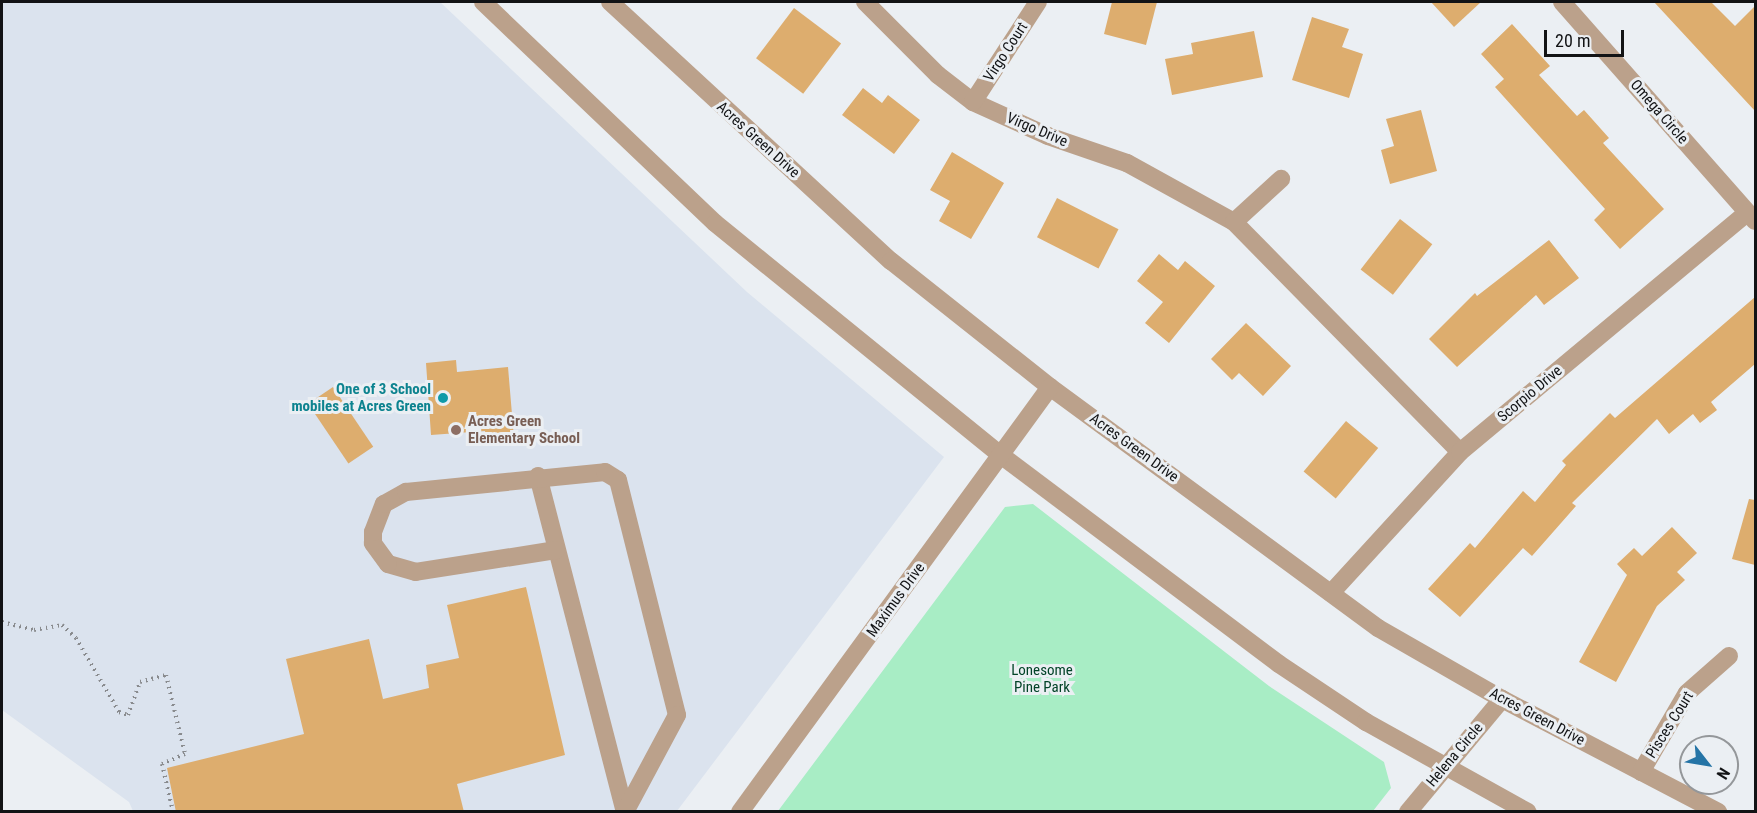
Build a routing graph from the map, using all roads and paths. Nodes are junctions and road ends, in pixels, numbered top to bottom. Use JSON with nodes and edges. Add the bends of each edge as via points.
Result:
{"nodes":[{"id":1,"x":483,"y":2,"type":"edge"},
{"id":2,"x":610,"y":2,"type":"edge"},
{"id":3,"x":865,"y":2,"type":"edge"},
{"id":4,"x":1038,"y":2,"type":"edge"},
{"id":5,"x":1562,"y":2,"type":"edge"},
{"id":6,"x":973,"y":102,"type":"junction"},
{"id":7,"x":1281,"y":179,"type":"dead end"},
{"id":8,"x":1751,"y":217,"type":"edge"},
{"id":9,"x":1234,"y":222,"type":"junction"},
{"id":10,"x":1050,"y":387,"type":"junction"},
{"id":11,"x":1460,"y":452,"type":"junction"},
{"id":12,"x":1002,"y":456,"type":"junction"},
{"id":13,"x":538,"y":476,"type":"junction"},
{"id":14,"x":556,"y":550,"type":"junction"},
{"id":15,"x":1331,"y":593,"type":"junction"},
{"id":16,"x":2,"y":622,"type":"edge"},
{"id":17,"x":1729,"y":656,"type":"dead end"},
{"id":18,"x":1502,"y":699,"type":"junction"},
{"id":19,"x":1445,"y":769,"type":"junction"},
{"id":20,"x":1641,"y":772,"type":"junction"},
{"id":21,"x":173,"y":812,"type":"edge"},
{"id":22,"x":625,"y":812,"type":"edge"},
{"id":23,"x":740,"y":812,"type":"edge"},
{"id":24,"x":1408,"y":812,"type":"edge"},
{"id":25,"x":1528,"y":812,"type":"edge"},
{"id":26,"x":1718,"y":812,"type":"edge"}],
"edges":[{"from":1,"to":12,"type":"street","via":[[715,223]]},
{"from":2,"to":10,"type":"street","name":"Acres Green Drive","via":[[891,261]]},
{"from":3,"to":6,"type":"street","name":"Virgo Drive","via":[[938,75]]},
{"from":4,"to":6,"type":"street","name":"Virgo Court"},
{"from":5,"to":8,"type":"street","name":"Omega Circle"},
{"from":6,"to":9,"type":"street","name":"Virgo Drive","via":[[1048,136],[1127,163]]},
{"from":7,"to":9,"type":"street"},
{"from":8,"to":11,"type":"street","name":"Scorpio Drive"},
{"from":9,"to":11,"type":"street","name":"Virgo Drive"},
{"from":10,"to":12,"type":"street","name":"Maximus Drive"},
{"from":10,"to":15,"type":"street","name":"Acres Green Drive"},
{"from":11,"to":15,"type":"street","name":"Scorpio Drive"},
{"from":12,"to":19,"type":"street","via":[[1279,664],[1365,722]]},
{"from":12,"to":23,"type":"street","name":"Maximus Drive"},
{"from":13,"to":14,"type":"street"},
{"from":13,"to":14,"type":"street","via":[[406,492],[393,497],[384,504],[373,543],[388,564],[416,572]]},
{"from":13,"to":22,"type":"street","via":[[605,472],[618,480],[677,715]]},
{"from":14,"to":22,"type":"street"},
{"from":15,"to":18,"type":"street","name":"Acres Green Drive","via":[[1378,628]]},
{"from":16,"to":21,"type":"path","via":[[34,630],[62,625],[76,638],[119,712],[128,715],[140,682],[166,675],[185,754],[162,764]]},
{"from":17,"to":20,"type":"street","name":"Pisces Court","via":[[1687,693]]},
{"from":18,"to":19,"type":"street","name":"Helena Circle"},
{"from":18,"to":20,"type":"street","name":"Acres Green Drive"},
{"from":19,"to":24,"type":"street","name":"Helena Circle"},
{"from":19,"to":25,"type":"street"},
{"from":20,"to":26,"type":"street","name":"Acres Green Drive"}]}
